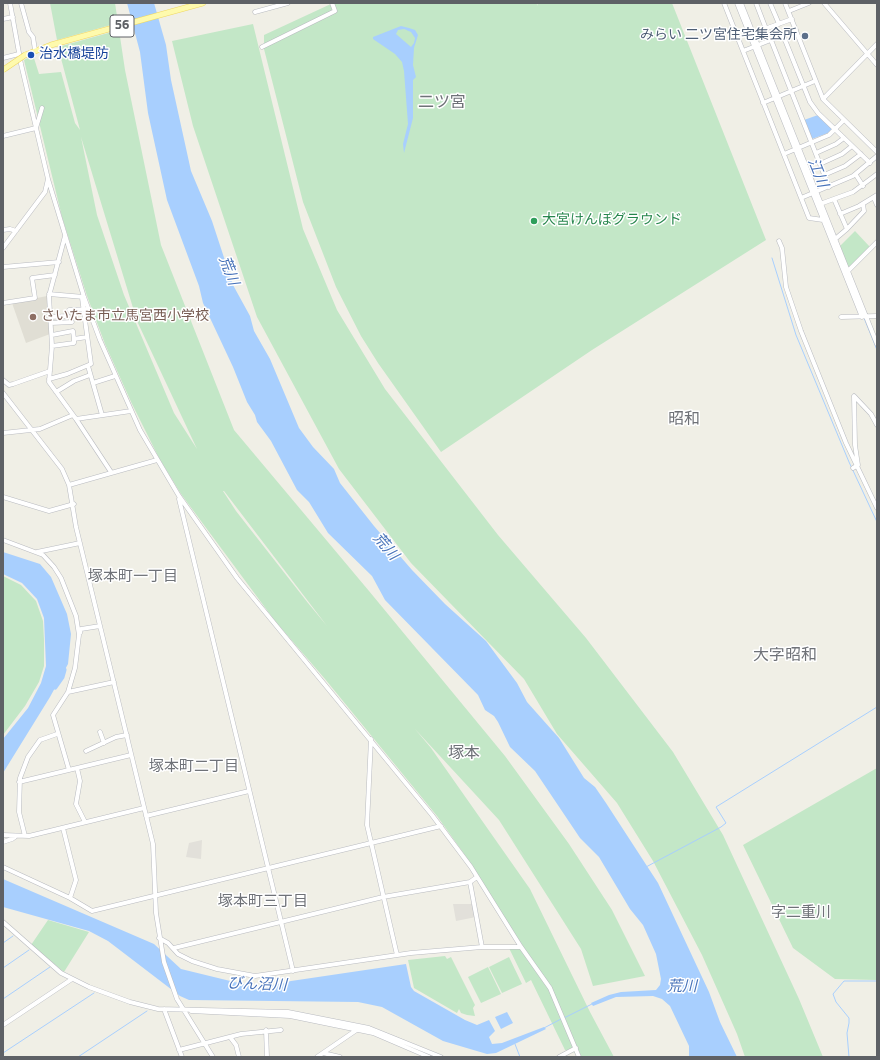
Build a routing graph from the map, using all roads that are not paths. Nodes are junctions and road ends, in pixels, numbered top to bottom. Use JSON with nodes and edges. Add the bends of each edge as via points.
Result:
{"nodes":[{"id":1,"x":10,"y":3,"type":"edge"},
{"id":2,"x":21,"y":3,"type":"edge"},
{"id":3,"x":203,"y":3,"type":"edge"},
{"id":4,"x":288,"y":3,"type":"edge"},
{"id":5,"x":332,"y":3,"type":"edge"},
{"id":6,"x":724,"y":3,"type":"edge"},
{"id":7,"x":737,"y":3,"type":"edge"},
{"id":8,"x":741,"y":3,"type":"edge"},
{"id":9,"x":756,"y":3,"type":"edge"},
{"id":10,"x":770,"y":3,"type":"edge"},
{"id":11,"x":785,"y":3,"type":"edge"},
{"id":12,"x":809,"y":3,"type":"edge"},
{"id":13,"x":824,"y":3,"type":"edge"},
{"id":14,"x":789,"y":11,"type":"junction"},
{"id":15,"x":256,"y":12,"type":"dead end"},
{"id":16,"x":13,"y":17,"type":"junction"},
{"id":17,"x":792,"y":18,"type":"junction"},
{"id":18,"x":3,"y":19,"type":"edge"},
{"id":19,"x":779,"y":24,"type":"junction"},
{"id":20,"x":766,"y":28,"type":"junction"},
{"id":21,"x":796,"y":30,"type":"junction"},
{"id":22,"x":751,"y":34,"type":"junction"},
{"id":23,"x":784,"y":35,"type":"junction"},
{"id":24,"x":770,"y":40,"type":"junction"},
{"id":25,"x":877,"y":44,"type":"edge"},
{"id":26,"x":756,"y":46,"type":"junction"},
{"id":27,"x":262,"y":47,"type":"dead end"},
{"id":28,"x":38,"y":50,"type":"junction"},
{"id":29,"x":743,"y":51,"type":"junction"},
{"id":30,"x":19,"y":54,"type":"junction"},
{"id":31,"x":867,"y":54,"type":"junction"},
{"id":32,"x":3,"y":58,"type":"edge"},
{"id":33,"x":877,"y":65,"type":"edge"},
{"id":34,"x":3,"y":70,"type":"edge"},
{"id":35,"x":815,"y":82,"type":"junction"},
{"id":36,"x":804,"y":86,"type":"junction"},
{"id":37,"x":791,"y":91,"type":"junction"},
{"id":38,"x":776,"y":97,"type":"junction"},
{"id":39,"x":823,"y":99,"type":"junction"},
{"id":40,"x":763,"y":102,"type":"junction"},
{"id":41,"x":42,"y":108,"type":"dead end"},
{"id":42,"x":844,"y":120,"type":"junction"},
{"id":43,"x":36,"y":128,"type":"junction"},
{"id":44,"x":835,"y":129,"type":"junction"},
{"id":45,"x":3,"y":136,"type":"edge"},
{"id":46,"x":844,"y":138,"type":"junction"},
{"id":47,"x":811,"y":142,"type":"junction"},
{"id":48,"x":852,"y":146,"type":"junction"},
{"id":49,"x":797,"y":149,"type":"junction"},
{"id":50,"x":877,"y":152,"type":"edge"},
{"id":51,"x":816,"y":153,"type":"junction"},
{"id":52,"x":784,"y":154,"type":"junction"},
{"id":53,"x":860,"y":154,"type":"junction"},
{"id":54,"x":877,"y":156,"type":"edge"},
{"id":55,"x":870,"y":163,"type":"junction"},
{"id":56,"x":820,"y":164,"type":"junction"},
{"id":57,"x":877,"y":174,"type":"edge"},
{"id":58,"x":824,"y":175,"type":"junction"},
{"id":59,"x":856,"y":175,"type":"junction"},
{"id":60,"x":48,"y":179,"type":"junction"},
{"id":61,"x":863,"y":186,"type":"junction"},
{"id":62,"x":829,"y":187,"type":"junction"},
{"id":63,"x":814,"y":193,"type":"junction"},
{"id":64,"x":875,"y":196,"type":"edge"},
{"id":65,"x":801,"y":198,"type":"junction"},
{"id":66,"x":834,"y":199,"type":"junction"},
{"id":67,"x":863,"y":204,"type":"junction"},
{"id":68,"x":819,"y":205,"type":"junction"},
{"id":69,"x":877,"y":205,"type":"edge"},
{"id":70,"x":840,"y":214,"type":"junction"},
{"id":71,"x":823,"y":220,"type":"junction"},
{"id":72,"x":847,"y":229,"type":"junction"},
{"id":73,"x":3,"y":230,"type":"edge"},
{"id":74,"x":16,"y":231,"type":"junction"},
{"id":75,"x":65,"y":236,"type":"junction"},
{"id":76,"x":779,"y":241,"type":"dead end"},
{"id":77,"x":833,"y":241,"type":"junction"},
{"id":78,"x":877,"y":242,"type":"edge"},
{"id":79,"x":3,"y":248,"type":"edge"},
{"id":80,"x":58,"y":262,"type":"junction"},
{"id":81,"x":3,"y":267,"type":"edge"},
{"id":82,"x":847,"y":272,"type":"junction"},
{"id":83,"x":55,"y":275,"type":"junction"},
{"id":84,"x":49,"y":294,"type":"junction"},
{"id":85,"x":83,"y":298,"type":"junction"},
{"id":86,"x":3,"y":303,"type":"edge"},
{"id":87,"x":83,"y":309,"type":"junction"},
{"id":88,"x":88,"y":309,"type":"junction"},
{"id":89,"x":69,"y":310,"type":"dead end"},
{"id":90,"x":51,"y":316,"type":"junction"},
{"id":91,"x":68,"y":316,"type":"dead end"},
{"id":92,"x":877,"y":316,"type":"edge"},
{"id":93,"x":841,"y":317,"type":"dead end"},
{"id":94,"x":864,"y":317,"type":"junction"},
{"id":95,"x":72,"y":322,"type":"dead end"},
{"id":96,"x":51,"y":323,"type":"junction"},
{"id":97,"x":52,"y":335,"type":"junction"},
{"id":98,"x":87,"y":337,"type":"junction"},
{"id":99,"x":74,"y":339,"type":"junction"},
{"id":100,"x":877,"y":344,"type":"edge"},
{"id":101,"x":52,"y":346,"type":"junction"},
{"id":102,"x":88,"y":366,"type":"junction"},
{"id":103,"x":50,"y":371,"type":"junction"},
{"id":104,"x":90,"y":375,"type":"junction"},
{"id":105,"x":115,"y":376,"type":"junction"},
{"id":106,"x":49,"y":379,"type":"junction"},
{"id":107,"x":3,"y":380,"type":"edge"},
{"id":108,"x":93,"y":383,"type":"junction"},
{"id":109,"x":56,"y":392,"type":"junction"},
{"id":110,"x":3,"y":393,"type":"edge"},
{"id":111,"x":131,"y":411,"type":"junction"},
{"id":112,"x":102,"y":415,"type":"junction"},
{"id":113,"x":74,"y":417,"type":"junction"},
{"id":114,"x":877,"y":425,"type":"edge"},
{"id":115,"x":30,"y":430,"type":"junction"},
{"id":116,"x":3,"y":433,"type":"edge"},
{"id":117,"x":157,"y":460,"type":"junction"},
{"id":118,"x":855,"y":467,"type":"junction"},
{"id":119,"x":111,"y":472,"type":"junction"},
{"id":120,"x":69,"y":485,"type":"junction"},
{"id":121,"x":178,"y":496,"type":"junction"},
{"id":122,"x":3,"y":497,"type":"edge"},
{"id":123,"x":74,"y":504,"type":"junction"},
{"id":124,"x":877,"y":508,"type":"edge"},
{"id":125,"x":3,"y":540,"type":"edge"},
{"id":126,"x":80,"y":543,"type":"junction"},
{"id":127,"x":37,"y":552,"type":"junction"},
{"id":128,"x":100,"y":626,"type":"junction"},
{"id":129,"x":79,"y":635,"type":"junction"},
{"id":130,"x":114,"y":682,"type":"junction"},
{"id":131,"x":68,"y":692,"type":"junction"},
{"id":132,"x":100,"y":732,"type":"dead end"},
{"id":133,"x":57,"y":734,"type":"junction"},
{"id":134,"x":127,"y":735,"type":"junction"},
{"id":135,"x":371,"y":739,"type":"junction"},
{"id":136,"x":104,"y":743,"type":"junction"},
{"id":137,"x":86,"y":751,"type":"dead end"},
{"id":138,"x":131,"y":755,"type":"junction"},
{"id":139,"x":76,"y":768,"type":"junction"},
{"id":140,"x":69,"y":770,"type":"junction"},
{"id":141,"x":19,"y":782,"type":"junction"},
{"id":142,"x":249,"y":791,"type":"junction"},
{"id":143,"x":144,"y":808,"type":"junction"},
{"id":144,"x":146,"y":816,"type":"junction"},
{"id":145,"x":85,"y":822,"type":"junction"},
{"id":146,"x":441,"y":826,"type":"junction"},
{"id":147,"x":63,"y":828,"type":"junction"},
{"id":148,"x":3,"y":835,"type":"edge"},
{"id":149,"x":25,"y":836,"type":"junction"},
{"id":150,"x":14,"y":837,"type":"junction"},
{"id":151,"x":3,"y":842,"type":"edge"},
{"id":152,"x":371,"y":844,"type":"junction"},
{"id":153,"x":3,"y":867,"type":"edge"},
{"id":154,"x":268,"y":869,"type":"junction"},
{"id":155,"x":478,"y":877,"type":"junction"},
{"id":156,"x":470,"y":882,"type":"junction"},
{"id":157,"x":155,"y":896,"type":"junction"},
{"id":158,"x":383,"y":897,"type":"junction"},
{"id":159,"x":70,"y":898,"type":"junction"},
{"id":160,"x":3,"y":922,"type":"edge"},
{"id":161,"x":281,"y":922,"type":"junction"},
{"id":162,"x":159,"y":938,"type":"junction"},
{"id":163,"x":482,"y":947,"type":"junction"},
{"id":164,"x":521,"y":947,"type":"junction"},
{"id":165,"x":174,"y":948,"type":"junction"},
{"id":166,"x":397,"y":955,"type":"junction"},
{"id":167,"x":293,"y":971,"type":"junction"},
{"id":168,"x":72,"y":979,"type":"junction"},
{"id":169,"x":164,"y":1009,"type":"junction"},
{"id":170,"x":184,"y":1010,"type":"junction"},
{"id":171,"x":3,"y":1025,"type":"edge"},
{"id":172,"x":358,"y":1029,"type":"junction"},
{"id":173,"x":266,"y":1030,"type":"junction"},
{"id":174,"x":281,"y":1030,"type":"dead end"},
{"id":175,"x":230,"y":1037,"type":"junction"},
{"id":176,"x":206,"y":1044,"type":"junction"},
{"id":177,"x":576,"y":1048,"type":"junction"},
{"id":178,"x":179,"y":1050,"type":"junction"},
{"id":179,"x":323,"y":1053,"type":"junction"},
{"id":180,"x":182,"y":1057,"type":"edge"},
{"id":181,"x":214,"y":1057,"type":"edge"},
{"id":182,"x":239,"y":1057,"type":"edge"},
{"id":183,"x":267,"y":1057,"type":"edge"},
{"id":184,"x":317,"y":1057,"type":"edge"},
{"id":185,"x":340,"y":1057,"type":"edge"},
{"id":186,"x":429,"y":1057,"type":"edge"},
{"id":187,"x":441,"y":1057,"type":"edge"},
{"id":188,"x":559,"y":1057,"type":"edge"},
{"id":189,"x":579,"y":1057,"type":"edge"}],
"edges":[{"from":1,"to":16,"type":"street"},
{"from":2,"to":28,"type":"street","via":[[29,32]]},
{"from":3,"to":28,"type":"main road","number":"56"},
{"from":4,"to":15,"type":"street"},
{"from":5,"to":27,"type":"street","via":[[335,11]]},
{"from":6,"to":29,"type":"street"},
{"from":7,"to":22,"type":"street"},
{"from":8,"to":22,"type":"street"},
{"from":9,"to":20,"type":"street"},
{"from":10,"to":19,"type":"street"},
{"from":11,"to":14,"type":"street"},
{"from":12,"to":14,"type":"street"},
{"from":13,"to":31,"type":"street"},
{"from":14,"to":17,"type":"street"},
{"from":16,"to":18,"type":"street"},
{"from":16,"to":30,"type":"street"},
{"from":17,"to":19,"type":"street"},
{"from":17,"to":21,"type":"street"},
{"from":19,"to":20,"type":"street"},
{"from":20,"to":22,"type":"street"},
{"from":21,"to":23,"type":"street"},
{"from":21,"to":35,"type":"street"},
{"from":22,"to":26,"type":"street"},
{"from":23,"to":24,"type":"street"},
{"from":23,"to":36,"type":"street"},
{"from":24,"to":26,"type":"street"},
{"from":24,"to":37,"type":"street"},
{"from":25,"to":31,"type":"street"},
{"from":26,"to":29,"type":"street"},
{"from":26,"to":38,"type":"street"},
{"from":28,"to":34,"type":"main road","number":"56","bridge":true,"via":[[25,55]]},
{"from":29,"to":40,"type":"street"},
{"from":30,"to":32,"type":"street"},
{"from":30,"to":43,"type":"street"},
{"from":31,"to":33,"type":"street"},
{"from":31,"to":39,"type":"street"},
{"from":35,"to":36,"type":"street"},
{"from":35,"to":39,"type":"street"},
{"from":36,"to":37,"type":"street"},
{"from":36,"to":44,"type":"street","via":[[814,108]]},
{"from":37,"to":38,"type":"street"},
{"from":37,"to":47,"type":"street"},
{"from":38,"to":40,"type":"street"},
{"from":38,"to":49,"type":"street"},
{"from":39,"to":42,"type":"street"},
{"from":40,"to":52,"type":"street"},
{"from":41,"to":43,"type":"street"},
{"from":42,"to":44,"type":"street"},
{"from":42,"to":50,"type":"street"},
{"from":43,"to":45,"type":"street"},
{"from":43,"to":60,"type":"street"},
{"from":44,"to":46,"type":"street"},
{"from":44,"to":47,"type":"street","via":[[829,135]]},
{"from":46,"to":48,"type":"street"},
{"from":46,"to":51,"type":"street"},
{"from":47,"to":49,"type":"street"},
{"from":47,"to":51,"type":"street"},
{"from":48,"to":53,"type":"street"},
{"from":48,"to":56,"type":"street","via":[[842,154]]},
{"from":49,"to":52,"type":"street"},
{"from":49,"to":63,"type":"street"},
{"from":51,"to":56,"type":"street"},
{"from":52,"to":65,"type":"street"},
{"from":53,"to":55,"type":"street"},
{"from":53,"to":58,"type":"street","via":[[845,166]]},
{"from":54,"to":55,"type":"street"},
{"from":55,"to":59,"type":"street"},
{"from":56,"to":58,"type":"street"},
{"from":57,"to":61,"type":"street"},
{"from":58,"to":62,"type":"street"},
{"from":59,"to":61,"type":"street"},
{"from":59,"to":62,"type":"street"},
{"from":60,"to":74,"type":"street","via":[[45,192]]},
{"from":60,"to":75,"type":"street"},
{"from":61,"to":66,"type":"street"},
{"from":62,"to":63,"type":"street"},
{"from":63,"to":65,"type":"street"},
{"from":63,"to":68,"type":"street"},
{"from":64,"to":67,"type":"street"},
{"from":64,"to":69,"type":"street"},
{"from":65,"to":71,"type":"street","via":[[809,218]]},
{"from":66,"to":68,"type":"street"},
{"from":66,"to":70,"type":"street"},
{"from":67,"to":70,"type":"street"},
{"from":67,"to":72,"type":"street","via":[[864,211]]},
{"from":68,"to":71,"type":"street"},
{"from":68,"to":77,"type":"street"},
{"from":70,"to":72,"type":"street"},
{"from":71,"to":77,"type":"street"},
{"from":72,"to":77,"type":"street"},
{"from":73,"to":74,"type":"street","via":[[10,228]]},
{"from":74,"to":79,"type":"street"},
{"from":75,"to":80,"type":"street"},
{"from":75,"to":85,"type":"street"},
{"from":76,"to":118,"type":"street","via":[[786,287]]},
{"from":77,"to":82,"type":"street"},
{"from":77,"to":94,"type":"street"},
{"from":78,"to":82,"type":"street"},
{"from":80,"to":81,"type":"street"},
{"from":80,"to":83,"type":"street"},
{"from":82,"to":94,"type":"street"},
{"from":83,"to":84,"type":"street"},
{"from":83,"to":86,"type":"street","via":[[32,278],[35,298]]},
{"from":84,"to":85,"type":"street"},
{"from":84,"to":90,"type":"street"},
{"from":85,"to":87,"type":"street"},
{"from":85,"to":88,"type":"street"},
{"from":87,"to":88,"type":"street"},
{"from":87,"to":89,"type":"street"},
{"from":87,"to":98,"type":"street"},
{"from":88,"to":105,"type":"street"},
{"from":90,"to":91,"type":"street"},
{"from":90,"to":96,"type":"street"},
{"from":92,"to":94,"type":"street"},
{"from":93,"to":94,"type":"street"},
{"from":94,"to":100,"type":"street"},
{"from":95,"to":96,"type":"street"},
{"from":96,"to":97,"type":"street"},
{"from":97,"to":99,"type":"street","via":[[73,331]]},
{"from":97,"to":101,"type":"street"},
{"from":98,"to":99,"type":"street"},
{"from":98,"to":102,"type":"street","via":[[91,364]]},
{"from":99,"to":101,"type":"street","via":[[74,343]]},
{"from":101,"to":103,"type":"street"},
{"from":102,"to":104,"type":"street"},
{"from":102,"to":106,"type":"street"},
{"from":103,"to":106,"type":"street"},
{"from":103,"to":107,"type":"street","via":[[10,385]]},
{"from":104,"to":108,"type":"street"},
{"from":104,"to":109,"type":"street"},
{"from":105,"to":108,"type":"street"},
{"from":105,"to":111,"type":"street"},
{"from":106,"to":109,"type":"street","via":[[51,387]]},
{"from":108,"to":112,"type":"street"},
{"from":109,"to":113,"type":"street"},
{"from":110,"to":115,"type":"street"},
{"from":111,"to":112,"type":"street"},
{"from":111,"to":117,"type":"street"},
{"from":112,"to":113,"type":"street"},
{"from":113,"to":115,"type":"street"},
{"from":113,"to":119,"type":"street"},
{"from":114,"to":118,"type":"street","via":[[871,414],[854,396],[852,400],[858,465]]},
{"from":115,"to":116,"type":"street"},
{"from":115,"to":120,"type":"street","via":[[62,469]]},
{"from":117,"to":119,"type":"street"},
{"from":117,"to":121,"type":"street"},
{"from":118,"to":124,"type":"street"},
{"from":119,"to":120,"type":"street"},
{"from":120,"to":123,"type":"street"},
{"from":121,"to":135,"type":"street","via":[[246,590]]},
{"from":121,"to":142,"type":"street"},
{"from":122,"to":123,"type":"street","via":[[49,511]]},
{"from":123,"to":126,"type":"street"},
{"from":125,"to":127,"type":"street"},
{"from":126,"to":127,"type":"street"},
{"from":126,"to":128,"type":"street"},
{"from":127,"to":129,"type":"street","via":[[48,560],[61,578],[76,616]]},
{"from":128,"to":129,"type":"street","via":[[81,629]]},
{"from":128,"to":130,"type":"street"},
{"from":129,"to":131,"type":"street","via":[[75,668]]},
{"from":130,"to":131,"type":"street"},
{"from":130,"to":134,"type":"street"},
{"from":131,"to":133,"type":"street","via":[[53,715]]},
{"from":132,"to":136,"type":"street"},
{"from":133,"to":140,"type":"street"},
{"from":133,"to":141,"type":"street","via":[[40,740],[28,757]]},
{"from":134,"to":136,"type":"street"},
{"from":134,"to":138,"type":"street"},
{"from":135,"to":146,"type":"street"},
{"from":135,"to":152,"type":"street","via":[[367,824]]},
{"from":136,"to":137,"type":"street"},
{"from":138,"to":139,"type":"street"},
{"from":138,"to":143,"type":"street"},
{"from":139,"to":140,"type":"street"},
{"from":139,"to":145,"type":"street","via":[[80,782],[76,804]]},
{"from":140,"to":141,"type":"street"},
{"from":141,"to":149,"type":"street","via":[[19,812]]},
{"from":142,"to":144,"type":"street"},
{"from":142,"to":154,"type":"street"},
{"from":143,"to":144,"type":"street"},
{"from":143,"to":145,"type":"street"},
{"from":144,"to":157,"type":"street","via":[[154,852]]},
{"from":145,"to":147,"type":"street"},
{"from":146,"to":152,"type":"street"},
{"from":146,"to":155,"type":"street"},
{"from":147,"to":149,"type":"street"},
{"from":147,"to":159,"type":"street","via":[[76,880]]},
{"from":148,"to":150,"type":"street"},
{"from":149,"to":150,"type":"street"},
{"from":150,"to":151,"type":"street"},
{"from":152,"to":154,"type":"street"},
{"from":152,"to":158,"type":"street"},
{"from":153,"to":159,"type":"street"},
{"from":154,"to":157,"type":"street"},
{"from":154,"to":161,"type":"street"},
{"from":155,"to":156,"type":"street"},
{"from":155,"to":164,"type":"street"},
{"from":156,"to":158,"type":"street"},
{"from":156,"to":163,"type":"street"},
{"from":157,"to":159,"type":"street","via":[[92,911]]},
{"from":157,"to":162,"type":"street"},
{"from":158,"to":161,"type":"street"},
{"from":158,"to":166,"type":"street"},
{"from":160,"to":168,"type":"street","via":[[58,971]]},
{"from":161,"to":165,"type":"street"},
{"from":161,"to":167,"type":"street"},
{"from":162,"to":165,"type":"street"},
{"from":162,"to":170,"type":"street","via":[[168,976]]},
{"from":163,"to":164,"type":"street"},
{"from":163,"to":166,"type":"street"},
{"from":164,"to":177,"type":"street","via":[[550,988]]},
{"from":165,"to":167,"type":"street","via":[[186,959],[228,972],[255,976]]},
{"from":166,"to":167,"type":"street"},
{"from":168,"to":169,"type":"street","via":[[120,999]]},
{"from":168,"to":171,"type":"street"},
{"from":169,"to":170,"type":"street"},
{"from":169,"to":178,"type":"street"},
{"from":170,"to":172,"type":"street","via":[[285,1015]]},
{"from":170,"to":176,"type":"street"},
{"from":170,"to":187,"type":"street","via":[[288,1012],[369,1028]]},
{"from":172,"to":179,"type":"street"},
{"from":172,"to":186,"type":"street"},
{"from":173,"to":174,"type":"street"},
{"from":173,"to":175,"type":"street"},
{"from":173,"to":183,"type":"street"},
{"from":175,"to":176,"type":"street"},
{"from":175,"to":182,"type":"street","via":[[236,1045]]},
{"from":176,"to":178,"type":"street"},
{"from":176,"to":181,"type":"street"},
{"from":177,"to":188,"type":"street"},
{"from":177,"to":189,"type":"street"},
{"from":178,"to":180,"type":"street"},
{"from":179,"to":184,"type":"street"},
{"from":179,"to":185,"type":"street"}]}
